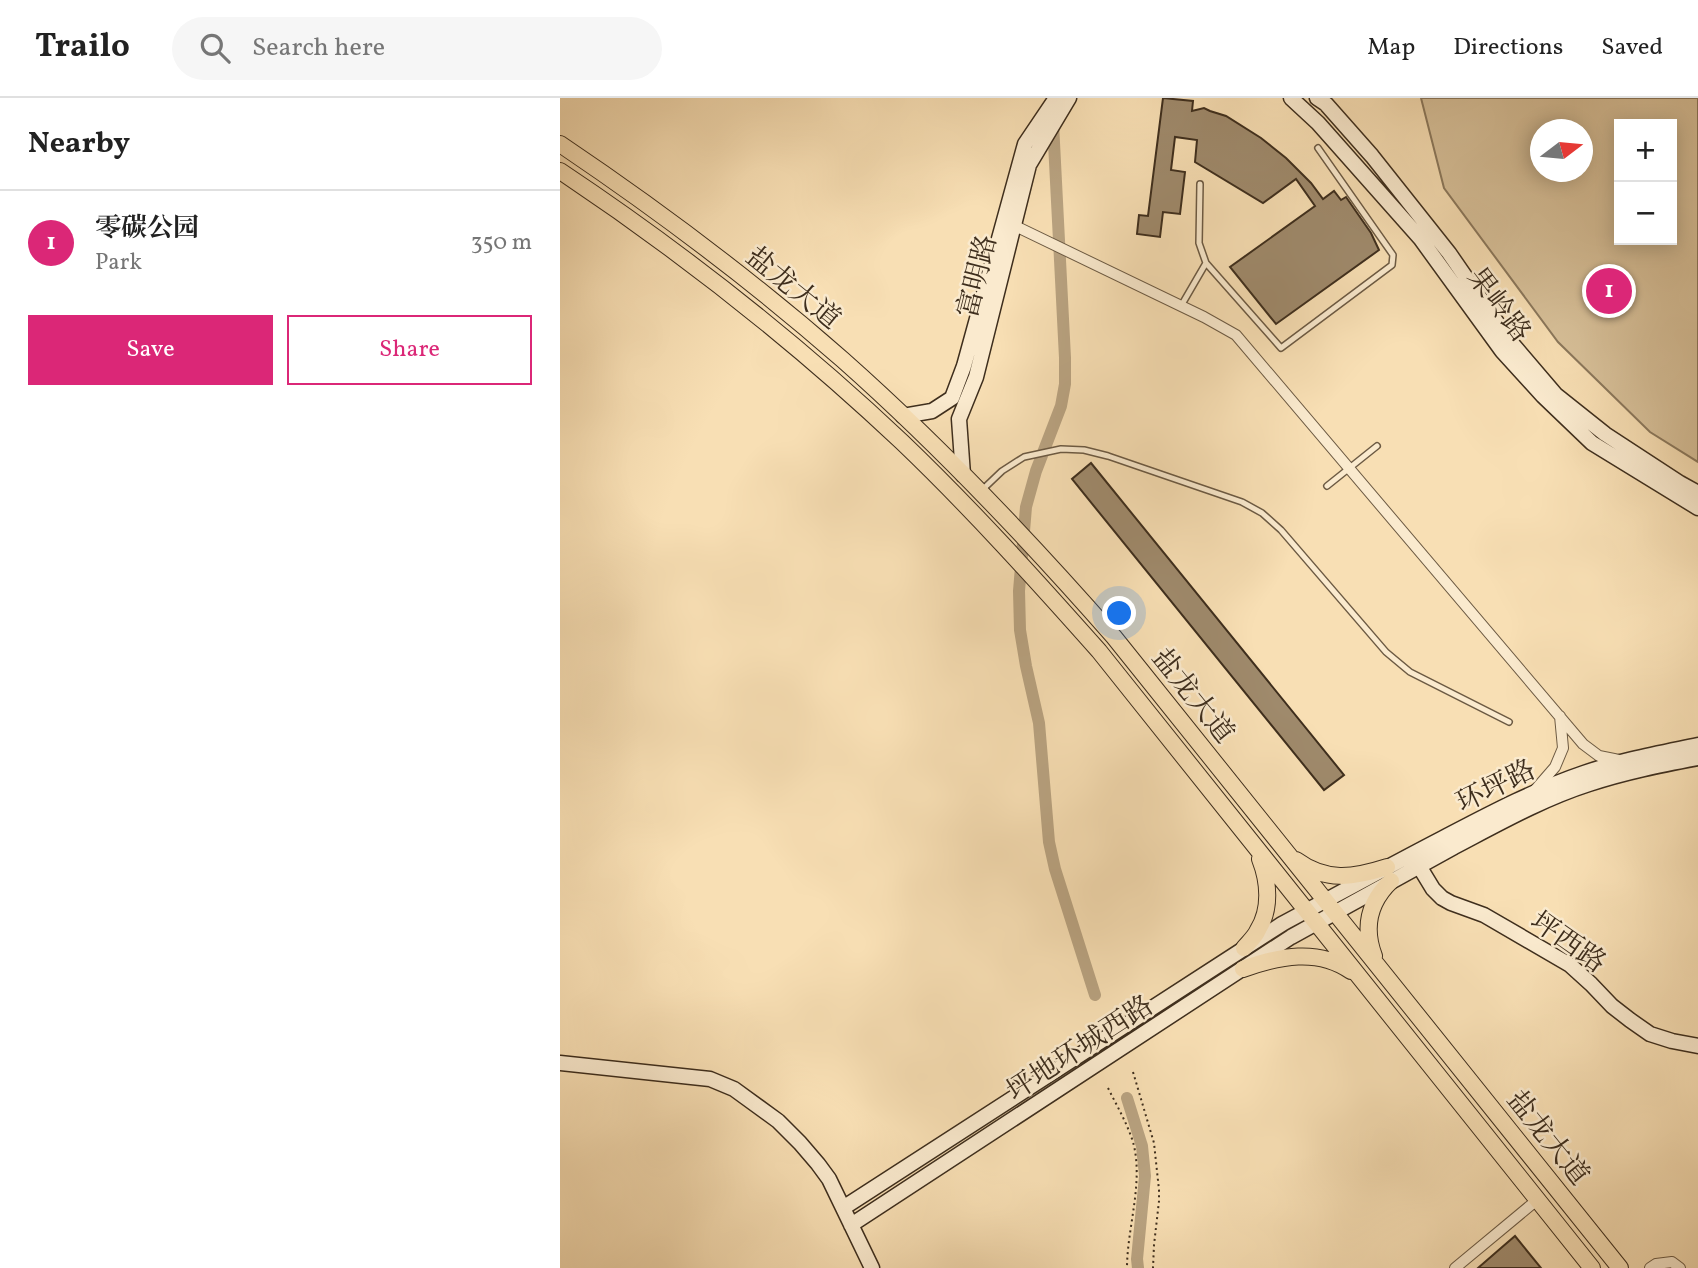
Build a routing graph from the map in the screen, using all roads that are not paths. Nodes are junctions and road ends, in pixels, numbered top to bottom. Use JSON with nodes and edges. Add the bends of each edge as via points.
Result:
{"nodes":[{"id":1,"x":1056,"y":98,"type":"edge"},
{"id":2,"x":1069,"y":98,"type":"edge"},
{"id":3,"x":1291,"y":98,"type":"edge"},
{"id":4,"x":1317,"y":98,"type":"edge"},
{"id":5,"x":560,"y":144,"type":"edge"},
{"id":6,"x":1318,"y":148,"type":"dead end"},
{"id":7,"x":560,"y":171,"type":"edge"},
{"id":8,"x":1200,"y":184,"type":"dead end"},
{"id":9,"x":1009,"y":223,"type":"junction"},
{"id":10,"x":1206,"y":263,"type":"junction"},
{"id":11,"x":1181,"y":306,"type":"junction"},
{"id":12,"x":903,"y":416,"type":"junction"},
{"id":13,"x":1377,"y":446,"type":"dead end"},
{"id":14,"x":1350,"y":468,"type":"junction"},
{"id":15,"x":963,"y":475,"type":"junction"},
{"id":16,"x":1327,"y":486,"type":"dead end"},
{"id":17,"x":981,"y":492,"type":"junction"},
{"id":18,"x":1698,"y":493,"type":"edge"},
{"id":19,"x":1698,"y":508,"type":"edge"},
{"id":20,"x":1560,"y":716,"type":"junction"},
{"id":21,"x":1509,"y":722,"type":"dead end"},
{"id":22,"x":1698,"y":746,"type":"edge"},
{"id":23,"x":1698,"y":758,"type":"edge"},
{"id":24,"x":1623,"y":761,"type":"junction"},
{"id":25,"x":1533,"y":793,"type":"junction"},
{"id":26,"x":1253,"y":845,"type":"junction"},
{"id":27,"x":1287,"y":853,"type":"junction"},
{"id":28,"x":1416,"y":860,"type":"junction"},
{"id":29,"x":1389,"y":874,"type":"junction"},
{"id":30,"x":1330,"y":906,"type":"junction"},
{"id":31,"x":1311,"y":917,"type":"junction"},
{"id":32,"x":1244,"y":948,"type":"junction"},
{"id":33,"x":1379,"y":968,"type":"junction"},
{"id":34,"x":1243,"y":969,"type":"junction"},
{"id":35,"x":1360,"y":978,"type":"junction"},
{"id":36,"x":1698,"y":1046,"type":"edge"},
{"id":37,"x":560,"y":1063,"type":"edge"},
{"id":38,"x":1538,"y":1200,"type":"junction"},
{"id":39,"x":843,"y":1208,"type":"junction"},
{"id":40,"x":851,"y":1225,"type":"junction"},
{"id":41,"x":872,"y":1268,"type":"edge"},
{"id":42,"x":1455,"y":1268,"type":"edge"},
{"id":43,"x":1592,"y":1268,"type":"edge"},
{"id":44,"x":1620,"y":1268,"type":"edge"},
{"id":45,"x":1650,"y":1268,"type":"edge"},
{"id":46,"x":1680,"y":1268,"type":"edge"}],
"edges":[{"from":1,"to":9,"type":"main road","name":"富明路","via":[[1025,144]]},
{"from":2,"to":9,"type":"main road","name":"富明路","via":[[1029,165]]},
{"from":3,"to":19,"type":"main road","name":"果岭路","via":[[1420,238],[1503,351],[1543,396],[1592,443]]},
{"from":4,"to":18,"type":"main road","name":"果岭路","via":[[1372,156],[1509,340],[1556,395],[1605,434]]},
{"from":5,"to":12,"type":"main road","name":"盐龙大道","via":[[753,286]]},
{"from":6,"to":10,"type":"lane","via":[[1392,255],[1392,265],[1281,348]]},
{"from":7,"to":26,"type":"main road","name":"盐龙大道","via":[[746,307],[901,441],[1000,542],[1107,662]]},
{"from":8,"to":10,"type":"lane","via":[[1199,243]]},
{"from":9,"to":11,"type":"street"},
{"from":9,"to":12,"type":"main road","name":"富明路","via":[[951,398],[932,411]]},
{"from":9,"to":15,"type":"main road","name":"富明路","via":[[976,377],[959,419]]},
{"from":10,"to":11,"type":"lane"},
{"from":11,"to":14,"type":"street","via":[[1236,335]]},
{"from":12,"to":15,"type":"main road","name":"盐龙大道"},
{"from":13,"to":14,"type":"lane"},
{"from":14,"to":16,"type":"lane"},
{"from":14,"to":20,"type":"street"},
{"from":15,"to":17,"type":"main road","name":"盐龙大道"},
{"from":17,"to":21,"type":"lane","via":[[1024,457],[1061,449],[1108,456],[1242,502],[1281,530],[1386,652],[1410,672]]},
{"from":17,"to":27,"type":"main road","name":"盐龙大道","via":[[1114,637]]},
{"from":20,"to":24,"type":"street","via":[[1583,744],[1600,756]]},
{"from":20,"to":25,"type":"street","via":[[1563,748],[1555,767]]},
{"from":22,"to":24,"type":"main road","name":"环坪路"},
{"from":23,"to":28,"type":"main road","name":"环坪路","via":[[1576,789]]},
{"from":24,"to":25,"type":"main road","name":"环坪路"},
{"from":25,"to":28,"type":"main road","name":"环坪路"},
{"from":26,"to":31,"type":"main road","name":"盐龙大道"},
{"from":26,"to":32,"type":"main road","via":[[1262,863],[1268,898],[1258,930]]},
{"from":27,"to":29,"type":"main road","via":[[1303,865],[1335,876]]},
{"from":27,"to":30,"type":"main road","name":"盐龙大道"},
{"from":28,"to":29,"type":"main road","name":"环坪路"},
{"from":28,"to":36,"type":"main road","name":"坪西路","via":[[1433,889],[1451,904],[1484,915],[1570,965],[1612,1006],[1650,1034]]},
{"from":29,"to":30,"type":"main road","name":"环坪路"},
{"from":29,"to":33,"type":"main road","via":[[1373,903],[1368,934]]},
{"from":30,"to":31,"type":"main road","name":"坪地环城西路"},
{"from":30,"to":33,"type":"main road","name":"盐龙大道"},
{"from":31,"to":32,"type":"main road","name":"坪地环城西路","via":[[1282,924]]},
{"from":31,"to":34,"type":"main road","name":"坪地环城西路","via":[[1291,937]]},
{"from":31,"to":35,"type":"main road","name":"盐龙大道"},
{"from":32,"to":39,"type":"main road","name":"坪地环城西路"},
{"from":33,"to":44,"type":"main road","name":"盐龙大道"},
{"from":34,"to":35,"type":"main road","via":[[1270,960],[1310,956],[1344,966]]},
{"from":34,"to":40,"type":"main road","name":"坪地环城西路"},
{"from":35,"to":38,"type":"main road","name":"盐龙大道"},
{"from":37,"to":39,"type":"main road","via":[[710,1079],[733,1089],[800,1143],[824,1171]]},
{"from":38,"to":42,"type":"street"},
{"from":38,"to":43,"type":"main road","name":"盐龙大道"},
{"from":39,"to":40,"type":"main road"},
{"from":40,"to":41,"type":"main road"},
{"from":45,"to":46,"type":"street","via":[[1672,1262]]}]}
